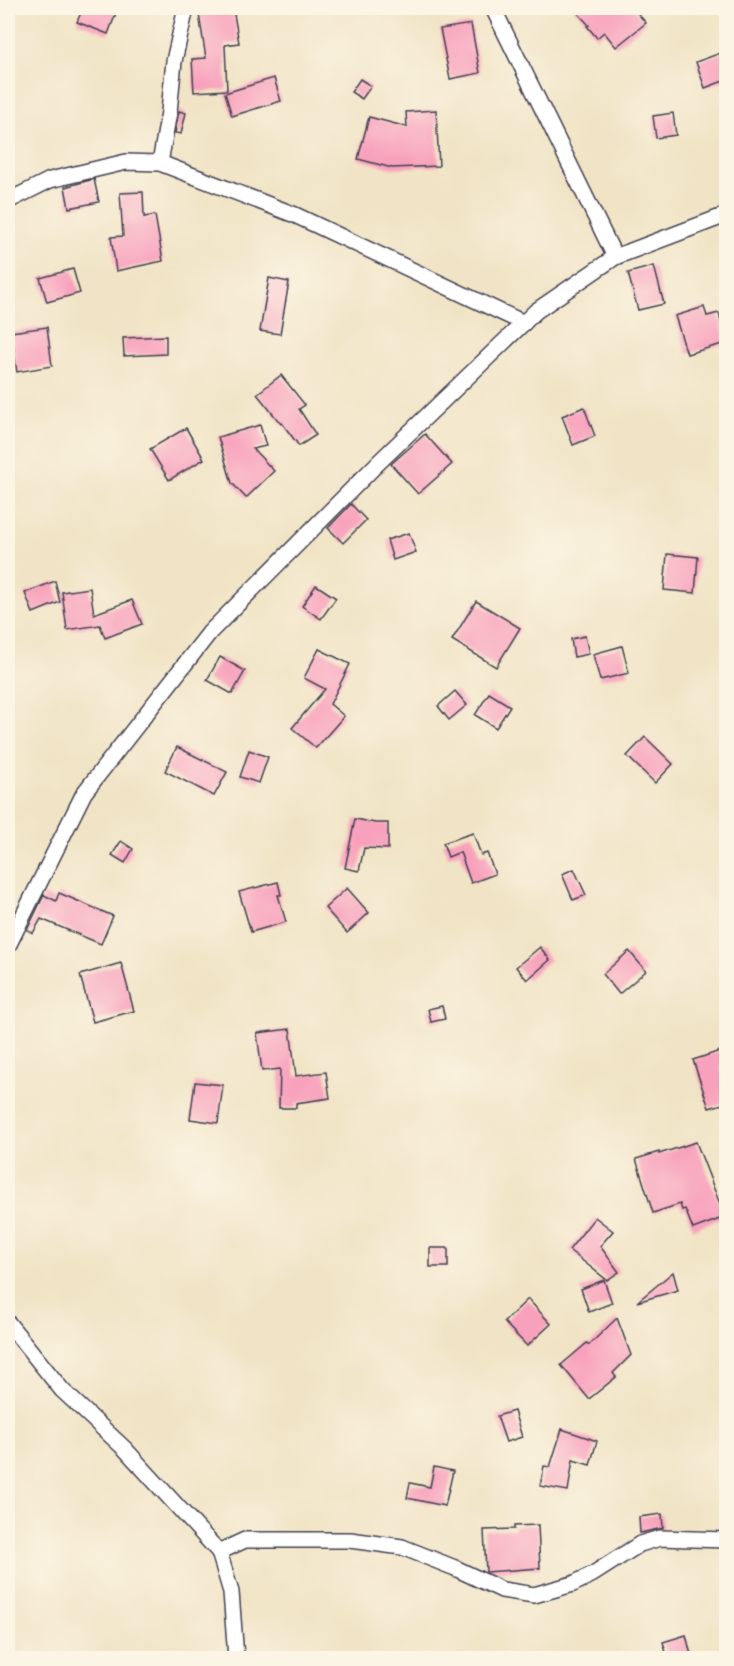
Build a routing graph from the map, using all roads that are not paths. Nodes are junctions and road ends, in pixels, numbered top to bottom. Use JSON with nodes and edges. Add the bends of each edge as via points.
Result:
{"nodes":[{"id":1,"x":186,"y":8,"type":"edge"},
{"id":2,"x":493,"y":8,"type":"edge"},
{"id":3,"x":160,"y":163,"type":"junction"},
{"id":4,"x":8,"y":201,"type":"edge"},
{"id":5,"x":726,"y":215,"type":"edge"},
{"id":6,"x":615,"y":257,"type":"junction"},
{"id":7,"x":524,"y":323,"type":"junction"},
{"id":8,"x":9,"y":938,"type":"edge"},
{"id":9,"x":8,"y":1323,"type":"edge"},
{"id":10,"x":726,"y":1540,"type":"edge"},
{"id":11,"x":219,"y":1552,"type":"junction"},
{"id":12,"x":236,"y":1659,"type":"edge"}],
"edges":[{"from":1,"to":3,"type":"street","via":[[174,61]]},
{"from":2,"to":6,"type":"street"},
{"from":3,"to":4,"type":"street","via":[[126,162],[50,180]]},
{"from":3,"to":7,"type":"street","via":[[295,215]]},
{"from":5,"to":6,"type":"street"},
{"from":6,"to":7,"type":"street"},
{"from":7,"to":8,"type":"street","via":[[210,632],[84,793]]},
{"from":9,"to":11,"type":"street","via":[[62,1390],[125,1449]]},
{"from":10,"to":11,"type":"street","via":[[660,1538],[624,1552],[573,1584],[534,1595],[502,1590],[402,1546],[350,1540],[245,1540]]},
{"from":11,"to":12,"type":"street","via":[[231,1592]]}]}
